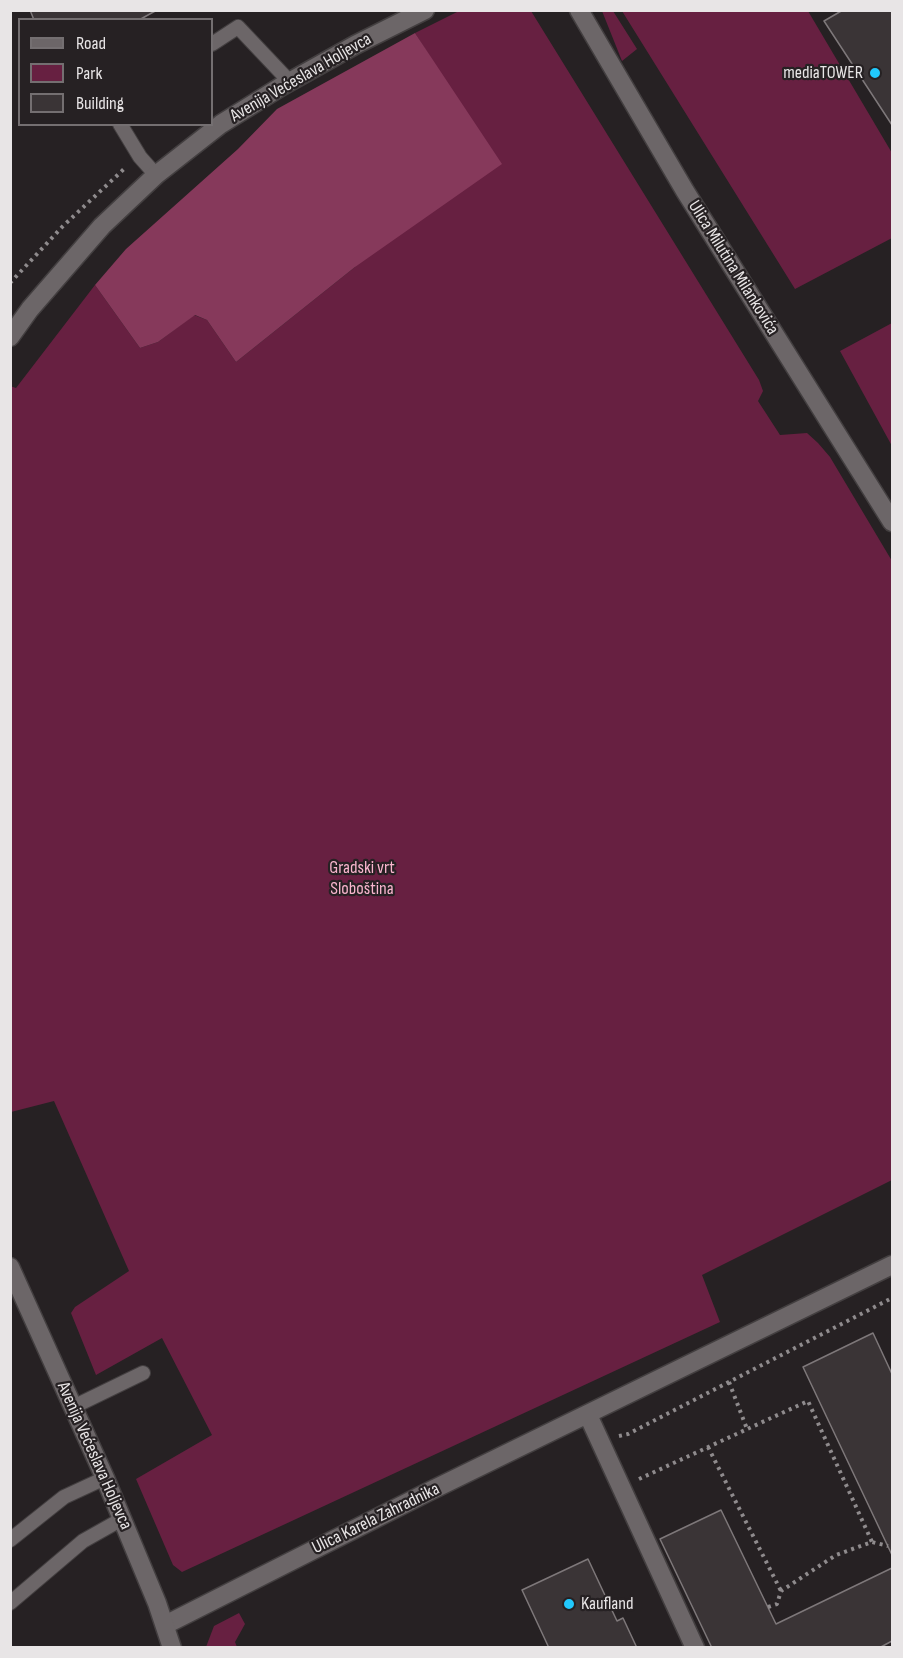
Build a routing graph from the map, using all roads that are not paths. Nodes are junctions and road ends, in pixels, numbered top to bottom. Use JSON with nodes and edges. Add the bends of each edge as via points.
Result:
{"nodes":[{"id":1,"x":425,"y":10,"type":"edge"},
{"id":2,"x":579,"y":10,"type":"edge"},
{"id":3,"x":213,"y":43,"type":"edge"},
{"id":4,"x":290,"y":82,"type":"junction"},
{"id":5,"x":121,"y":126,"type":"edge"},
{"id":6,"x":156,"y":175,"type":"junction"},
{"id":7,"x":10,"y":337,"type":"edge"},
{"id":8,"x":892,"y":522,"type":"edge"},
{"id":9,"x":10,"y":1267,"type":"edge"},
{"id":10,"x":892,"y":1267,"type":"edge"},
{"id":11,"x":143,"y":1373,"type":"dead end"},
{"id":12,"x":74,"y":1407,"type":"junction"},
{"id":13,"x":588,"y":1415,"type":"junction"},
{"id":14,"x":105,"y":1478,"type":"junction"},
{"id":15,"x":122,"y":1519,"type":"junction"},
{"id":16,"x":10,"y":1540,"type":"edge"},
{"id":17,"x":10,"y":1603,"type":"edge"},
{"id":18,"x":165,"y":1625,"type":"junction"},
{"id":19,"x":172,"y":1647,"type":"edge"},
{"id":20,"x":694,"y":1647,"type":"edge"}],
"edges":[{"from":1,"to":4,"type":"street","name":"Avenija Većeslava Holjevca"},
{"from":2,"to":8,"type":"street","name":"Ulica Milutina Milankovića","via":[[685,191]]},
{"from":3,"to":4,"type":"lane","via":[[238,27]]},
{"from":4,"to":6,"type":"street","name":"Avenija Većeslava Holjevca","via":[[221,124]]},
{"from":5,"to":6,"type":"lane"},
{"from":6,"to":7,"type":"street","name":"Avenija Većeslava Holjevca","via":[[102,226]]},
{"from":9,"to":12,"type":"street","name":"Avenija Većeslava Holjevca"},
{"from":10,"to":13,"type":"street","name":"Ulica Karela Zahradnika"},
{"from":11,"to":12,"type":"lane"},
{"from":12,"to":14,"type":"street","name":"Avenija Većeslava Holjevca"},
{"from":13,"to":18,"type":"street","name":"Ulica Karela Zahradnika"},
{"from":13,"to":20,"type":"street"},
{"from":14,"to":15,"type":"street","name":"Avenija Većeslava Holjevca"},
{"from":14,"to":16,"type":"lane","via":[[64,1497]]},
{"from":15,"to":17,"type":"lane","via":[[83,1541]]},
{"from":15,"to":18,"type":"street","name":"Avenija Većeslava Holjevca"},
{"from":18,"to":19,"type":"street","name":"Avenija Većeslava Holjevca"}]}
